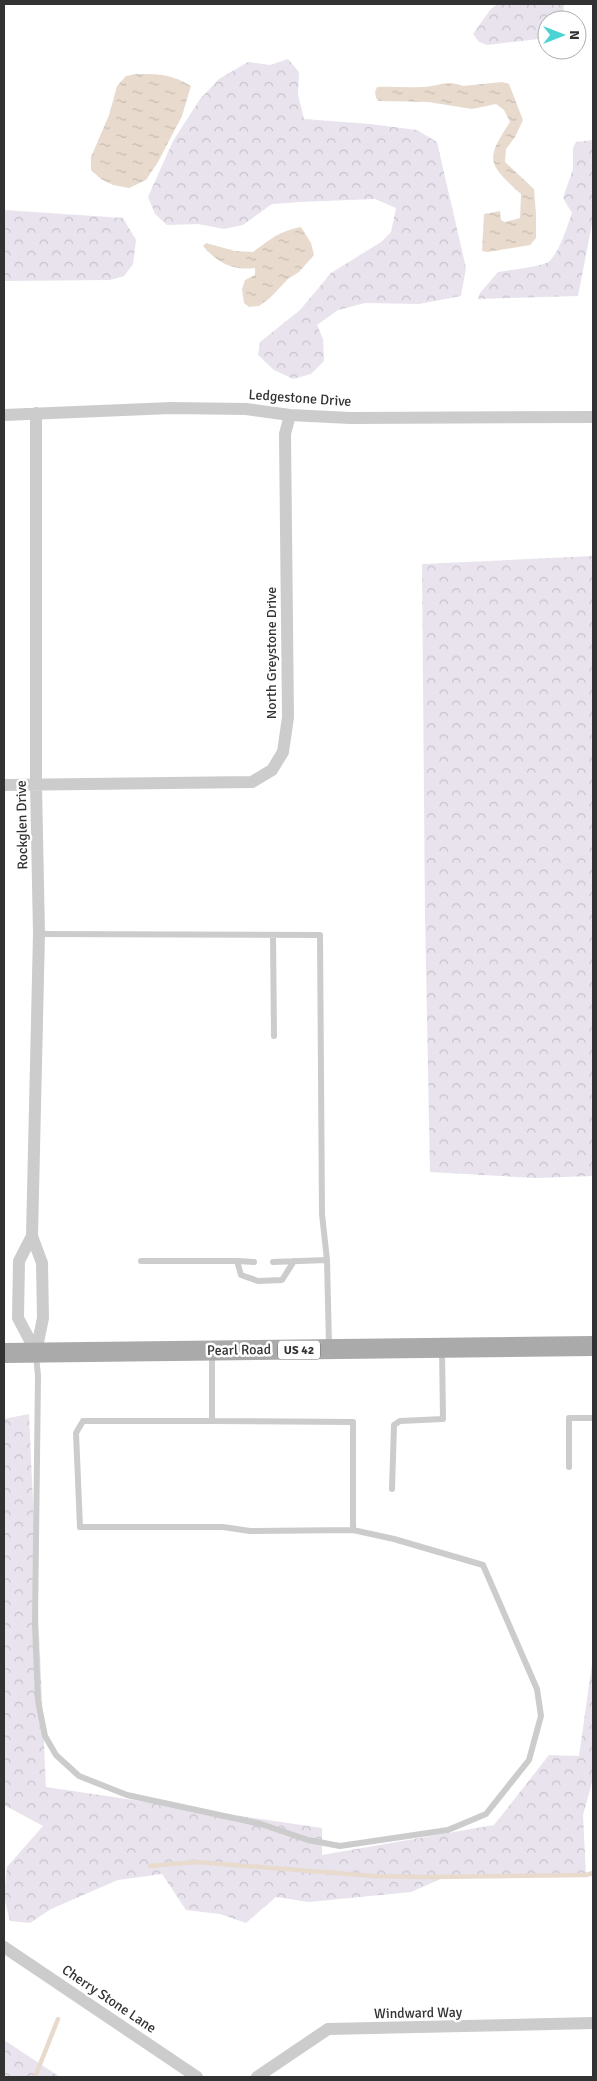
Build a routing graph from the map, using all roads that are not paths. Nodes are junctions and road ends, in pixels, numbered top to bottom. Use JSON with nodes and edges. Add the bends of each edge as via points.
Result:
{"nodes":[{"id":1,"x":36,"y":413,"type":"junction"},
{"id":2,"x":4,"y":415,"type":"edge"},
{"id":3,"x":290,"y":415,"type":"junction"},
{"id":4,"x":593,"y":417,"type":"edge"},
{"id":5,"x":4,"y":785,"type":"edge"},
{"id":6,"x":36,"y":785,"type":"junction"},
{"id":7,"x":39,"y":934,"type":"junction"},
{"id":8,"x":273,"y":935,"type":"junction"},
{"id":9,"x":274,"y":1036,"type":"dead end"},
{"id":10,"x":32,"y":1236,"type":"junction"},
{"id":11,"x":327,"y":1260,"type":"junction"},
{"id":12,"x":141,"y":1261,"type":"dead end"},
{"id":13,"x":237,"y":1261,"type":"junction"},
{"id":14,"x":294,"y":1261,"type":"junction"},
{"id":15,"x":254,"y":1262,"type":"dead end"},
{"id":16,"x":273,"y":1262,"type":"dead end"},
{"id":17,"x":593,"y":1346,"type":"edge"},
{"id":18,"x":442,"y":1348,"type":"junction"},
{"id":19,"x":329,"y":1349,"type":"junction"},
{"id":20,"x":212,"y":1351,"type":"junction"},
{"id":21,"x":36,"y":1352,"type":"junction"},
{"id":22,"x":4,"y":1353,"type":"edge"},
{"id":23,"x":593,"y":1418,"type":"edge"},
{"id":24,"x":212,"y":1420,"type":"junction"},
{"id":25,"x":569,"y":1467,"type":"dead end"},
{"id":26,"x":392,"y":1489,"type":"dead end"},
{"id":27,"x":354,"y":1530,"type":"junction"},
{"id":28,"x":4,"y":1946,"type":"edge"},
{"id":29,"x":593,"y":2023,"type":"edge"},
{"id":30,"x":197,"y":2077,"type":"edge"},
{"id":31,"x":257,"y":2077,"type":"edge"}],
"edges":[{"from":1,"to":2,"type":"street","name":"Ledgestone Drive"},
{"from":1,"to":3,"type":"street","name":"Ledgestone Drive","via":[[171,408],[246,409]]},
{"from":1,"to":6,"type":"street","name":"Rockglen Drive"},
{"from":3,"to":4,"type":"street","name":"Ledgestone Drive","via":[[350,418]]},
{"from":3,"to":6,"type":"street","name":"North Greystone Drive","via":[[285,434],[288,718],[282,752],[272,770],[252,782]]},
{"from":5,"to":6,"type":"street","name":"North Greystone Drive"},
{"from":6,"to":7,"type":"street","name":"Rockglen Drive"},
{"from":7,"to":8,"type":"lane"},
{"from":7,"to":10,"type":"street","name":"Rockglen Drive"},
{"from":8,"to":9,"type":"lane"},
{"from":8,"to":11,"type":"lane","via":[[320,934],[322,1214]]},
{"from":10,"to":21,"type":"street","name":"Rockglen Drive","via":[[42,1263],[43,1318]]},
{"from":10,"to":21,"type":"street","name":"Rockglen Drive","via":[[19,1261],[18,1318]]},
{"from":11,"to":14,"type":"lane"},
{"from":11,"to":19,"type":"lane"},
{"from":12,"to":13,"type":"lane"},
{"from":13,"to":14,"type":"lane","via":[[241,1275],[258,1281],[282,1280]]},
{"from":13,"to":15,"type":"lane"},
{"from":14,"to":16,"type":"lane"},
{"from":17,"to":18,"type":"main road","name":"Pearl Road","number":"US 42"},
{"from":18,"to":19,"type":"main road","name":"Pearl Road","number":"US 42"},
{"from":18,"to":26,"type":"lane","via":[[443,1419],[400,1420],[394,1425]]},
{"from":19,"to":20,"type":"main road","name":"Pearl Road","number":"US 42"},
{"from":20,"to":21,"type":"main road","name":"Pearl Road","number":"US 42"},
{"from":20,"to":24,"type":"lane"},
{"from":21,"to":22,"type":"main road","name":"Pearl Road","number":"US 42"},
{"from":21,"to":27,"type":"lane","via":[[35,1624],[38,1701],[45,1736],[56,1755],[79,1776],[127,1795],[261,1824],[308,1840],[340,1846],[448,1830],[486,1814],[529,1760],[541,1716],[537,1689],[483,1565]]},
{"from":23,"to":25,"type":"lane","via":[[569,1418]]},
{"from":24,"to":27,"type":"lane","via":[[353,1422]]},
{"from":24,"to":27,"type":"lane","via":[[83,1420],[76,1433],[80,1527]]},
{"from":28,"to":30,"type":"street","name":"Cherry Stone Lane"},
{"from":29,"to":31,"type":"street","name":"Windward Way","via":[[328,2029]]}]}
